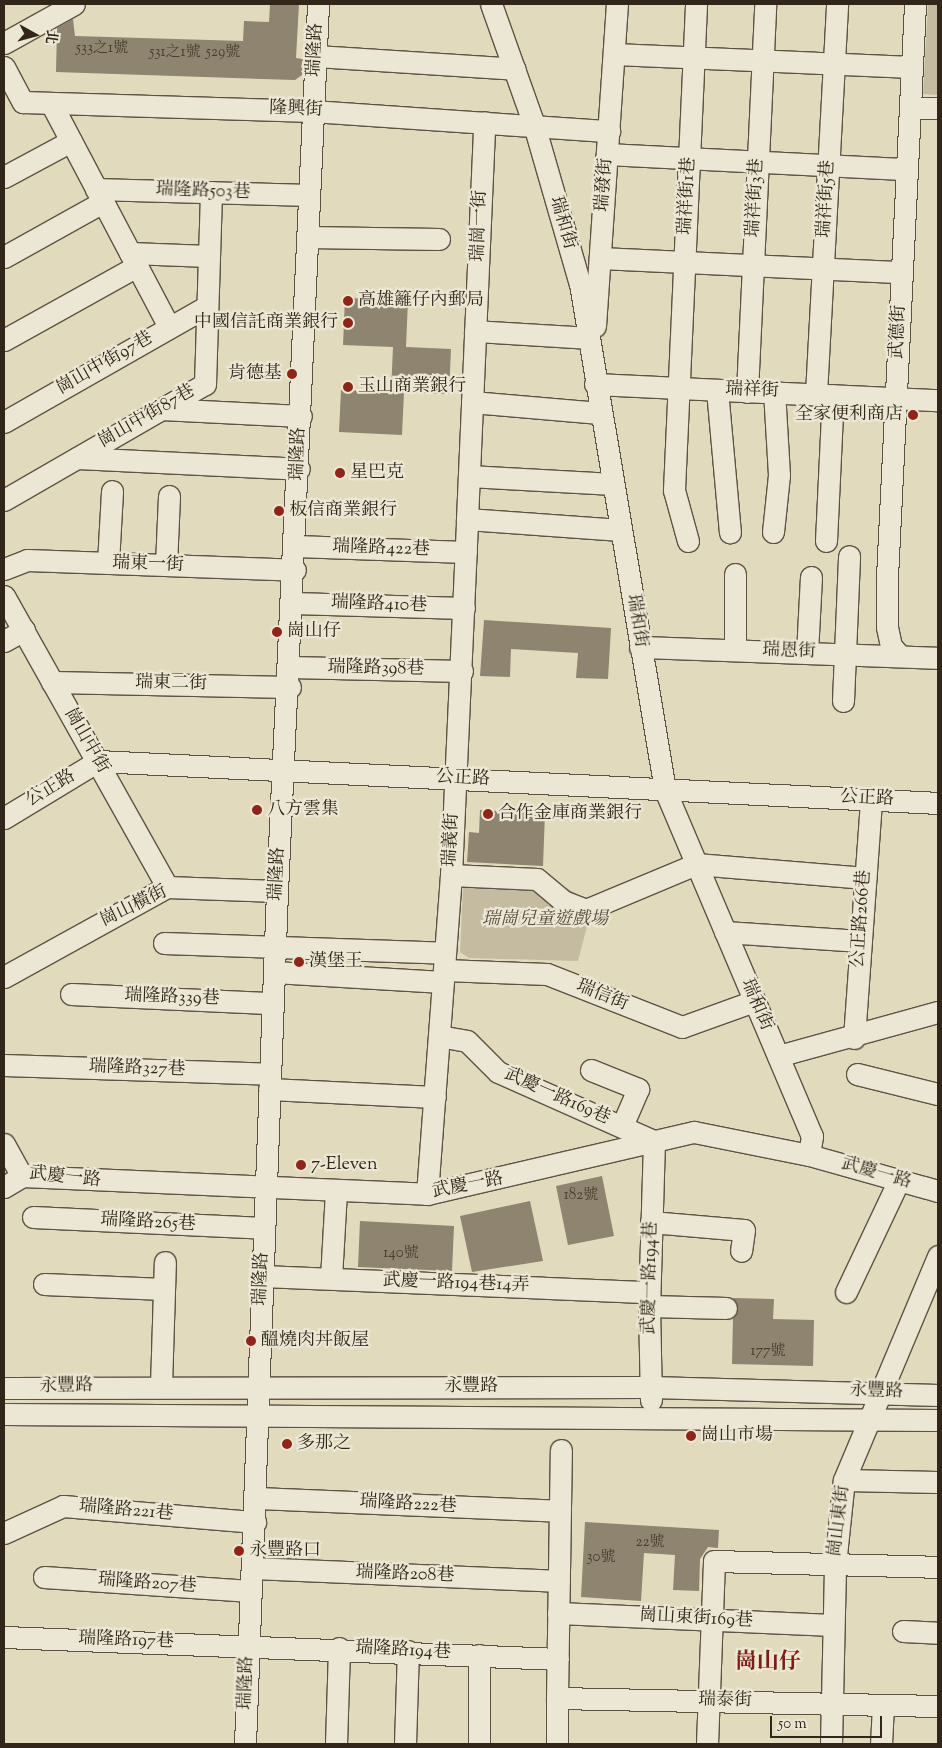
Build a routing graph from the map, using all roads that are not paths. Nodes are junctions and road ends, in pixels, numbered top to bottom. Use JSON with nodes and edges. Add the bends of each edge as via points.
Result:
{"nodes":[{"id":1,"x":74,"y":4,"type":"edge"},
{"id":2,"x":318,"y":4,"type":"edge"},
{"id":3,"x":491,"y":4,"type":"edge"},
{"id":4,"x":618,"y":4,"type":"edge"},
{"id":5,"x":696,"y":4,"type":"edge"},
{"id":6,"x":765,"y":4,"type":"edge"},
{"id":7,"x":837,"y":4,"type":"edge"},
{"id":8,"x":915,"y":4,"type":"edge"},
{"id":9,"x":4,"y":43,"type":"edge"},
{"id":10,"x":614,"y":54,"type":"junction"},
{"id":11,"x":316,"y":56,"type":"junction"},
{"id":12,"x":694,"y":57,"type":"junction"},
{"id":13,"x":763,"y":60,"type":"junction"},
{"id":14,"x":834,"y":63,"type":"junction"},
{"id":15,"x":4,"y":67,"type":"edge"},
{"id":16,"x":912,"y":67,"type":"junction"},
{"id":17,"x":515,"y":69,"type":"junction"},
{"id":18,"x":51,"y":103,"type":"junction"},
{"id":19,"x":910,"y":108,"type":"junction"},
{"id":20,"x":938,"y":108,"type":"edge"},
{"id":21,"x":312,"y":111,"type":"junction"},
{"id":22,"x":484,"y":122,"type":"junction"},
{"id":23,"x":534,"y":125,"type":"junction"},
{"id":24,"x":609,"y":131,"type":"junction"},
{"id":25,"x":71,"y":141,"type":"junction"},
{"id":26,"x":607,"y":154,"type":"junction"},
{"id":27,"x":689,"y":159,"type":"junction"},
{"id":28,"x":758,"y":162,"type":"junction"},
{"id":29,"x":829,"y":165,"type":"junction"},
{"id":30,"x":907,"y":169,"type":"junction"},
{"id":31,"x":4,"y":177,"type":"edge"},
{"id":32,"x":211,"y":192,"type":"junction"},
{"id":33,"x":309,"y":194,"type":"junction"},
{"id":34,"x":100,"y":195,"type":"junction"},
{"id":35,"x":308,"y":237,"type":"junction"},
{"id":36,"x":439,"y":239,"type":"dead end"},
{"id":37,"x":209,"y":256,"type":"junction"},
{"id":38,"x":4,"y":257,"type":"edge"},
{"id":39,"x":600,"y":258,"type":"junction"},
{"id":40,"x":134,"y":260,"type":"junction"},
{"id":41,"x":685,"y":262,"type":"junction"},
{"id":42,"x":753,"y":265,"type":"junction"},
{"id":43,"x":823,"y":268,"type":"junction"},
{"id":44,"x":902,"y":272,"type":"junction"},
{"id":45,"x":207,"y":306,"type":"junction"},
{"id":46,"x":169,"y":327,"type":"junction"},
{"id":47,"x":475,"y":331,"type":"junction"},
{"id":48,"x":588,"y":338,"type":"junction"},
{"id":49,"x":4,"y":340,"type":"edge"},
{"id":50,"x":594,"y":375,"type":"junction"},
{"id":51,"x":679,"y":388,"type":"junction"},
{"id":52,"x":717,"y":390,"type":"junction"},
{"id":53,"x":747,"y":392,"type":"junction"},
{"id":54,"x":774,"y":392,"type":"junction"},
{"id":55,"x":825,"y":394,"type":"junction"},
{"id":56,"x":896,"y":398,"type":"junction"},
{"id":57,"x":938,"y":400,"type":"edge"},
{"id":58,"x":472,"y":402,"type":"junction"},
{"id":59,"x":161,"y":409,"type":"junction"},
{"id":60,"x":600,"y":413,"type":"junction"},
{"id":61,"x":301,"y":416,"type":"junction"},
{"id":62,"x":4,"y":422,"type":"edge"},
{"id":63,"x":77,"y":458,"type":"junction"},
{"id":64,"x":298,"y":469,"type":"junction"},
{"id":65,"x":470,"y":476,"type":"junction"},
{"id":66,"x":612,"y":484,"type":"junction"},
{"id":67,"x":112,"y":491,"type":"dead end"},
{"id":68,"x":169,"y":496,"type":"dead end"},
{"id":69,"x":4,"y":500,"type":"edge"},
{"id":70,"x":467,"y":519,"type":"junction"},
{"id":71,"x":621,"y":530,"type":"junction"},
{"id":72,"x":730,"y":532,"type":"dead end"},
{"id":73,"x":773,"y":532,"type":"dead end"},
{"id":74,"x":688,"y":541,"type":"dead end"},
{"id":75,"x":826,"y":541,"type":"dead end"},
{"id":76,"x":295,"y":546,"type":"junction"},
{"id":77,"x":466,"y":552,"type":"junction"},
{"id":78,"x":849,"y":556,"type":"dead end"},
{"id":79,"x":108,"y":563,"type":"junction"},
{"id":80,"x":166,"y":566,"type":"junction"},
{"id":81,"x":4,"y":570,"type":"edge"},
{"id":82,"x":295,"y":570,"type":"junction"},
{"id":83,"x":736,"y":574,"type":"dead end"},
{"id":84,"x":811,"y":577,"type":"dead end"},
{"id":85,"x":4,"y":596,"type":"edge"},
{"id":86,"x":293,"y":602,"type":"junction"},
{"id":87,"x":464,"y":608,"type":"junction"},
{"id":88,"x":24,"y":630,"type":"junction"},
{"id":89,"x":4,"y":641,"type":"edge"},
{"id":90,"x":640,"y":647,"type":"junction"},
{"id":91,"x":735,"y":650,"type":"junction"},
{"id":92,"x":807,"y":653,"type":"junction"},
{"id":93,"x":844,"y":654,"type":"junction"},
{"id":94,"x":900,"y":656,"type":"junction"},
{"id":95,"x":938,"y":658,"type":"edge"},
{"id":96,"x":462,"y":671,"type":"junction"},
{"id":97,"x":290,"y":677,"type":"junction"},
{"id":98,"x":52,"y":682,"type":"junction"},
{"id":99,"x":843,"y":700,"type":"dead end"},
{"id":100,"x":98,"y":761,"type":"junction"},
{"id":101,"x":284,"y":769,"type":"junction"},
{"id":102,"x":455,"y":778,"type":"junction"},
{"id":103,"x":664,"y":790,"type":"junction"},
{"id":104,"x":871,"y":800,"type":"junction"},
{"id":105,"x":938,"y":803,"type":"edge"},
{"id":106,"x":4,"y":818,"type":"edge"},
{"id":107,"x":696,"y":864,"type":"junction"},
{"id":108,"x":451,"y":875,"type":"junction"},
{"id":109,"x":865,"y":878,"type":"junction"},
{"id":110,"x":167,"y":887,"type":"junction"},
{"id":111,"x":277,"y":891,"type":"junction"},
{"id":112,"x":725,"y":932,"type":"junction"},
{"id":113,"x":861,"y":940,"type":"junction"},
{"id":114,"x":164,"y":943,"type":"dead end"},
{"id":115,"x":275,"y":949,"type":"junction"},
{"id":116,"x":444,"y":968,"type":"junction"},
{"id":117,"x":274,"y":972,"type":"junction"},
{"id":118,"x":4,"y":977,"type":"edge"},
{"id":119,"x":71,"y":994,"type":"dead end"},
{"id":120,"x":754,"y":1001,"type":"junction"},
{"id":121,"x":273,"y":1003,"type":"junction"},
{"id":122,"x":938,"y":1012,"type":"edge"},
{"id":123,"x":439,"y":1036,"type":"junction"},
{"id":124,"x":854,"y":1038,"type":"junction"},
{"id":125,"x":778,"y":1056,"type":"junction"},
{"id":126,"x":4,"y":1065,"type":"edge"},
{"id":127,"x":591,"y":1070,"type":"dead end"},
{"id":128,"x":857,"y":1074,"type":"dead end"},
{"id":129,"x":270,"y":1081,"type":"junction"},
{"id":130,"x":938,"y":1094,"type":"edge"},
{"id":131,"x":435,"y":1096,"type":"junction"},
{"id":132,"x":622,"y":1126,"type":"junction"},
{"id":133,"x":654,"y":1140,"type":"junction"},
{"id":134,"x":4,"y":1144,"type":"edge"},
{"id":135,"x":810,"y":1155,"type":"junction"},
{"id":136,"x":22,"y":1176,"type":"junction"},
{"id":137,"x":899,"y":1180,"type":"junction"},
{"id":138,"x":4,"y":1187,"type":"edge"},
{"id":139,"x":265,"y":1189,"type":"junction"},
{"id":140,"x":938,"y":1191,"type":"edge"},
{"id":141,"x":336,"y":1192,"type":"junction"},
{"id":142,"x":427,"y":1194,"type":"junction"},
{"id":143,"x":33,"y":1217,"type":"dead end"},
{"id":144,"x":651,"y":1222,"type":"junction"},
{"id":145,"x":264,"y":1228,"type":"junction"},
{"id":146,"x":741,"y":1251,"type":"dead end"},
{"id":147,"x":938,"y":1256,"type":"edge"},
{"id":148,"x":165,"y":1262,"type":"dead end"},
{"id":149,"x":262,"y":1276,"type":"junction"},
{"id":150,"x":331,"y":1278,"type":"junction"},
{"id":151,"x":44,"y":1284,"type":"dead end"},
{"id":152,"x":164,"y":1289,"type":"junction"},
{"id":153,"x":846,"y":1292,"type":"dead end"},
{"id":154,"x":649,"y":1299,"type":"junction"},
{"id":155,"x":726,"y":1308,"type":"dead end"},
{"id":156,"x":160,"y":1386,"type":"junction"},
{"id":157,"x":259,"y":1386,"type":"junction"},
{"id":158,"x":651,"y":1387,"type":"junction"},
{"id":159,"x":4,"y":1388,"type":"edge"},
{"id":160,"x":878,"y":1392,"type":"junction"},
{"id":161,"x":938,"y":1395,"type":"edge"},
{"id":162,"x":4,"y":1414,"type":"edge"},
{"id":163,"x":259,"y":1414,"type":"junction"},
{"id":164,"x":651,"y":1415,"type":"junction"},
{"id":165,"x":872,"y":1418,"type":"junction"},
{"id":166,"x":938,"y":1420,"type":"edge"},
{"id":167,"x":561,"y":1450,"type":"dead end"},
{"id":168,"x":844,"y":1480,"type":"junction"},
{"id":169,"x":938,"y":1482,"type":"edge"},
{"id":170,"x":256,"y":1498,"type":"junction"},
{"id":171,"x":560,"y":1511,"type":"junction"},
{"id":172,"x":254,"y":1522,"type":"junction"},
{"id":173,"x":4,"y":1533,"type":"edge"},
{"id":174,"x":835,"y":1564,"type":"junction"},
{"id":175,"x":938,"y":1567,"type":"edge"},
{"id":176,"x":252,"y":1568,"type":"junction"},
{"id":177,"x":44,"y":1577,"type":"dead end"},
{"id":178,"x":559,"y":1581,"type":"junction"},
{"id":179,"x":251,"y":1591,"type":"junction"},
{"id":180,"x":558,"y":1613,"type":"junction"},
{"id":181,"x":711,"y":1620,"type":"junction"},
{"id":182,"x":833,"y":1625,"type":"junction"},
{"id":183,"x":903,"y":1631,"type":"dead end"},
{"id":184,"x":938,"y":1633,"type":"edge"},
{"id":185,"x":4,"y":1637,"type":"edge"},
{"id":186,"x":249,"y":1646,"type":"junction"},
{"id":187,"x":339,"y":1648,"type":"junction"},
{"id":188,"x":408,"y":1652,"type":"junction"},
{"id":189,"x":479,"y":1655,"type":"junction"},
{"id":190,"x":558,"y":1659,"type":"junction"},
{"id":191,"x":557,"y":1698,"type":"junction"},
{"id":192,"x":709,"y":1701,"type":"junction"},
{"id":193,"x":829,"y":1703,"type":"junction"},
{"id":194,"x":883,"y":1705,"type":"junction"},
{"id":195,"x":938,"y":1706,"type":"edge"},
{"id":196,"x":245,"y":1744,"type":"edge"},
{"id":197,"x":336,"y":1744,"type":"edge"},
{"id":198,"x":405,"y":1744,"type":"edge"},
{"id":199,"x":479,"y":1744,"type":"edge"},
{"id":200,"x":557,"y":1744,"type":"edge"},
{"id":201,"x":707,"y":1744,"type":"edge"},
{"id":202,"x":831,"y":1744,"type":"edge"},
{"id":203,"x":881,"y":1744,"type":"edge"}],
"edges":[{"from":1,"to":9,"type":"street"},
{"from":2,"to":11,"type":"street","name":"瑞隆路"},
{"from":3,"to":17,"type":"street","name":"瑞和街"},
{"from":4,"to":10,"type":"street","name":"瑞發街"},
{"from":5,"to":12,"type":"street","name":"瑞祥街1巷"},
{"from":6,"to":13,"type":"street","name":"瑞祥街3巷"},
{"from":7,"to":14,"type":"street","name":"瑞祥街5巷"},
{"from":8,"to":16,"type":"street","name":"武德街"},
{"from":10,"to":12,"type":"street"},
{"from":10,"to":24,"type":"street","name":"瑞發街"},
{"from":11,"to":17,"type":"street"},
{"from":11,"to":21,"type":"street","name":"瑞隆路"},
{"from":12,"to":13,"type":"street"},
{"from":12,"to":27,"type":"street","name":"瑞祥街1巷"},
{"from":13,"to":14,"type":"street"},
{"from":13,"to":28,"type":"street","name":"瑞祥街3巷"},
{"from":14,"to":16,"type":"street"},
{"from":14,"to":29,"type":"street","name":"瑞祥街5巷"},
{"from":15,"to":18,"type":"street","name":"隆興街","via":[[23,102]]},
{"from":16,"to":19,"type":"street","name":"武德街"},
{"from":17,"to":23,"type":"street","name":"瑞和街"},
{"from":18,"to":21,"type":"street","name":"隆興街"},
{"from":18,"to":25,"type":"street"},
{"from":19,"to":20,"type":"street"},
{"from":19,"to":30,"type":"street","name":"武德街"},
{"from":21,"to":22,"type":"street","name":"隆興街"},
{"from":21,"to":33,"type":"street","name":"瑞隆路"},
{"from":22,"to":23,"type":"street","name":"隆興街"},
{"from":22,"to":47,"type":"street","name":"瑞崗一街"},
{"from":23,"to":24,"type":"street","name":"隆興街"},
{"from":23,"to":48,"type":"street","name":"瑞和街","via":[[580,284]]},
{"from":24,"to":26,"type":"street","name":"瑞發街"},
{"from":25,"to":31,"type":"street"},
{"from":25,"to":34,"type":"street"},
{"from":26,"to":27,"type":"street"},
{"from":26,"to":39,"type":"street","name":"瑞發街"},
{"from":27,"to":28,"type":"street"},
{"from":27,"to":41,"type":"street","name":"瑞祥街1巷"},
{"from":28,"to":29,"type":"street"},
{"from":28,"to":42,"type":"street","name":"瑞祥街3巷"},
{"from":29,"to":30,"type":"street"},
{"from":29,"to":43,"type":"street","name":"瑞祥街5巷"},
{"from":30,"to":44,"type":"street","name":"武德街"},
{"from":32,"to":33,"type":"street","name":"瑞隆路503巷"},
{"from":32,"to":34,"type":"street","name":"瑞隆路503巷"},
{"from":32,"to":37,"type":"street","name":"崗山中街87巷"},
{"from":33,"to":35,"type":"street","name":"瑞隆路"},
{"from":34,"to":38,"type":"street"},
{"from":34,"to":40,"type":"street"},
{"from":35,"to":36,"type":"street"},
{"from":35,"to":61,"type":"street","name":"瑞隆路"},
{"from":37,"to":40,"type":"street"},
{"from":37,"to":45,"type":"street","name":"崗山中街87巷"},
{"from":39,"to":41,"type":"street"},
{"from":39,"to":50,"type":"street","name":"瑞發街"},
{"from":40,"to":46,"type":"street"},
{"from":40,"to":49,"type":"street"},
{"from":41,"to":42,"type":"street"},
{"from":41,"to":51,"type":"street","name":"瑞祥街1巷"},
{"from":42,"to":43,"type":"street"},
{"from":42,"to":53,"type":"street","name":"瑞祥街3巷"},
{"from":43,"to":44,"type":"street"},
{"from":43,"to":55,"type":"street","name":"瑞祥街5巷"},
{"from":44,"to":56,"type":"street","name":"武德街"},
{"from":45,"to":46,"type":"street","name":"崗山中街97巷"},
{"from":45,"to":59,"type":"street","name":"崗山中街87巷","via":[[205,384]]},
{"from":46,"to":62,"type":"street","name":"崗山中街97巷"},
{"from":47,"to":48,"type":"street"},
{"from":47,"to":58,"type":"street","name":"瑞崗一街"},
{"from":48,"to":50,"type":"street","name":"瑞和街"},
{"from":50,"to":51,"type":"street","name":"瑞祥街"},
{"from":50,"to":60,"type":"street","name":"瑞和街"},
{"from":51,"to":52,"type":"street","name":"瑞祥街"},
{"from":51,"to":74,"type":"street","name":"瑞祥街1巷","via":[[674,490]]},
{"from":52,"to":53,"type":"street","name":"瑞祥街"},
{"from":52,"to":72,"type":"street"},
{"from":53,"to":54,"type":"street","name":"瑞祥街"},
{"from":54,"to":55,"type":"street","name":"瑞祥街"},
{"from":54,"to":73,"type":"street","via":[[779,475]]},
{"from":55,"to":56,"type":"street","name":"瑞祥街"},
{"from":55,"to":75,"type":"street","name":"瑞祥街5巷"},
{"from":56,"to":57,"type":"street","name":"瑞祥街"},
{"from":56,"to":94,"type":"street","name":"武德街","via":[[887,626],[891,646]]},
{"from":58,"to":60,"type":"street"},
{"from":58,"to":65,"type":"street","name":"瑞崗一街"},
{"from":59,"to":61,"type":"street"},
{"from":59,"to":63,"type":"street","name":"崗山中街87巷"},
{"from":60,"to":66,"type":"street","name":"瑞和街"},
{"from":61,"to":64,"type":"street","name":"瑞隆路"},
{"from":63,"to":64,"type":"street"},
{"from":63,"to":69,"type":"street","name":"崗山中街87巷"},
{"from":64,"to":76,"type":"street","name":"瑞隆路"},
{"from":65,"to":66,"type":"street"},
{"from":65,"to":70,"type":"street","name":"瑞崗一街"},
{"from":66,"to":71,"type":"street","name":"瑞和街"},
{"from":67,"to":79,"type":"street"},
{"from":68,"to":80,"type":"street"},
{"from":70,"to":71,"type":"street"},
{"from":70,"to":77,"type":"street","name":"瑞義街"},
{"from":71,"to":90,"type":"street","name":"瑞和街"},
{"from":76,"to":77,"type":"street","name":"瑞隆路422巷"},
{"from":76,"to":82,"type":"street","name":"瑞隆路"},
{"from":77,"to":87,"type":"street","name":"瑞義街"},
{"from":78,"to":93,"type":"street"},
{"from":79,"to":80,"type":"street","name":"瑞東一街"},
{"from":79,"to":81,"type":"street","name":"瑞東一街","via":[[27,560]]},
{"from":80,"to":82,"type":"street","name":"瑞東一街"},
{"from":82,"to":86,"type":"street","name":"瑞隆路"},
{"from":83,"to":91,"type":"street"},
{"from":84,"to":92,"type":"street"},
{"from":85,"to":88,"type":"street","name":"崗山中街"},
{"from":86,"to":87,"type":"street","name":"瑞隆路410巷"},
{"from":86,"to":97,"type":"street","name":"瑞隆路"},
{"from":87,"to":96,"type":"street","name":"瑞義街"},
{"from":88,"to":89,"type":"street"},
{"from":88,"to":98,"type":"street","name":"崗山中街"},
{"from":90,"to":91,"type":"street","name":"瑞恩街"},
{"from":90,"to":103,"type":"street","name":"瑞和街"},
{"from":91,"to":92,"type":"street","name":"瑞恩街"},
{"from":92,"to":93,"type":"street","name":"瑞恩街"},
{"from":93,"to":94,"type":"street","name":"瑞恩街"},
{"from":93,"to":99,"type":"street"},
{"from":94,"to":95,"type":"street","name":"瑞恩街"},
{"from":96,"to":97,"type":"street","name":"瑞隆路398巷"},
{"from":96,"to":102,"type":"street","name":"瑞義街"},
{"from":97,"to":98,"type":"street","name":"瑞東二街"},
{"from":97,"to":101,"type":"street","name":"瑞隆路"},
{"from":98,"to":100,"type":"street","name":"崗山中街"},
{"from":100,"to":101,"type":"street","name":"公正路"},
{"from":100,"to":106,"type":"street","name":"公正路"},
{"from":100,"to":110,"type":"street","name":"崗山中街"},
{"from":101,"to":102,"type":"street","name":"公正路"},
{"from":101,"to":111,"type":"street","name":"瑞隆路"},
{"from":102,"to":103,"type":"street","name":"公正路"},
{"from":102,"to":108,"type":"street","name":"瑞義街"},
{"from":103,"to":104,"type":"street","name":"公正路"},
{"from":103,"to":107,"type":"street","name":"瑞和街"},
{"from":104,"to":105,"type":"street","name":"公正路"},
{"from":104,"to":109,"type":"street","name":"公正路266巷"},
{"from":107,"to":108,"type":"street","via":[[586,910],[564,902],[537,879]]},
{"from":107,"to":109,"type":"street"},
{"from":107,"to":112,"type":"street","name":"瑞和街"},
{"from":108,"to":116,"type":"street","name":"瑞義街"},
{"from":109,"to":113,"type":"street","name":"公正路266巷"},
{"from":110,"to":111,"type":"street","name":"崗山橫街"},
{"from":110,"to":118,"type":"street","name":"崗山橫街"},
{"from":111,"to":115,"type":"street","name":"瑞隆路"},
{"from":112,"to":113,"type":"street"},
{"from":112,"to":120,"type":"street","name":"瑞和街"},
{"from":113,"to":124,"type":"street","name":"公正路266巷"},
{"from":114,"to":115,"type":"street"},
{"from":115,"to":116,"type":"street"},
{"from":115,"to":117,"type":"street","name":"瑞隆路"},
{"from":116,"to":117,"type":"street"},
{"from":116,"to":120,"type":"street","name":"瑞信街","via":[[547,974],[682,1027]]},
{"from":116,"to":123,"type":"street","name":"瑞義街"},
{"from":117,"to":121,"type":"street","name":"瑞隆路"},
{"from":119,"to":121,"type":"street","name":"瑞隆路339巷"},
{"from":120,"to":125,"type":"street","name":"瑞和街"},
{"from":121,"to":129,"type":"street","name":"瑞隆路"},
{"from":122,"to":124,"type":"street"},
{"from":123,"to":131,"type":"street","name":"瑞義街"},
{"from":123,"to":132,"type":"street","name":"武慶一路169巷","via":[[467,1041],[498,1072]]},
{"from":124,"to":125,"type":"street"},
{"from":125,"to":135,"type":"street","name":"瑞和街","via":[[812,1136]]},
{"from":126,"to":129,"type":"street","name":"瑞隆路327巷"},
{"from":127,"to":132,"type":"street","via":[[638,1089]]},
{"from":128,"to":130,"type":"street"},
{"from":129,"to":131,"type":"street","name":"瑞隆路327巷"},
{"from":129,"to":139,"type":"street","name":"瑞隆路"},
{"from":131,"to":142,"type":"street","name":"瑞義街"},
{"from":132,"to":133,"type":"street","name":"武慶一路169巷"},
{"from":133,"to":135,"type":"street","name":"武慶一路","via":[[694,1132]]},
{"from":133,"to":142,"type":"street","name":"武慶一路"},
{"from":133,"to":144,"type":"street","name":"武慶一路194巷"},
{"from":134,"to":136,"type":"street","name":"武慶一路"},
{"from":135,"to":137,"type":"street","name":"武慶一路"},
{"from":136,"to":138,"type":"street"},
{"from":136,"to":139,"type":"street","name":"武慶一路"},
{"from":137,"to":140,"type":"street","name":"武慶一路"},
{"from":137,"to":153,"type":"street"},
{"from":139,"to":141,"type":"street","name":"武慶一路"},
{"from":139,"to":145,"type":"street","name":"瑞隆路"},
{"from":141,"to":142,"type":"street","name":"武慶一路"},
{"from":141,"to":150,"type":"street"},
{"from":143,"to":145,"type":"street","name":"瑞隆路265巷"},
{"from":144,"to":146,"type":"street","via":[[744,1230]]},
{"from":144,"to":154,"type":"street","name":"武慶一路194巷"},
{"from":145,"to":149,"type":"street","name":"瑞隆路"},
{"from":147,"to":160,"type":"street","name":"崗山東街"},
{"from":148,"to":152,"type":"street"},
{"from":149,"to":150,"type":"street","name":"武慶一路194巷14弄"},
{"from":149,"to":157,"type":"street","name":"瑞隆路"},
{"from":150,"to":154,"type":"street","name":"武慶一路194巷14弄"},
{"from":151,"to":152,"type":"street"},
{"from":152,"to":156,"type":"street"},
{"from":154,"to":155,"type":"street","name":"武慶一路194巷14弄"},
{"from":154,"to":158,"type":"street","name":"武慶一路194巷"},
{"from":156,"to":157,"type":"street","name":"永豐路"},
{"from":156,"to":159,"type":"street","name":"永豐路"},
{"from":157,"to":158,"type":"street","name":"永豐路"},
{"from":157,"to":163,"type":"street","name":"瑞隆路"},
{"from":158,"to":160,"type":"street","name":"永豐路"},
{"from":158,"to":164,"type":"street","name":"武慶一路194巷"},
{"from":160,"to":161,"type":"street","name":"永豐路"},
{"from":160,"to":165,"type":"street","name":"崗山東街"},
{"from":162,"to":163,"type":"street","name":"永豐路"},
{"from":163,"to":164,"type":"street","name":"永豐路"},
{"from":163,"to":170,"type":"street","name":"瑞隆路"},
{"from":164,"to":165,"type":"street","name":"永豐路"},
{"from":165,"to":166,"type":"street","name":"永豐路"},
{"from":165,"to":168,"type":"street","name":"崗山東街"},
{"from":167,"to":171,"type":"street"},
{"from":168,"to":169,"type":"street"},
{"from":168,"to":174,"type":"street","name":"崗山東街"},
{"from":170,"to":171,"type":"street","name":"瑞隆路222巷"},
{"from":170,"to":172,"type":"street","name":"瑞隆路"},
{"from":171,"to":178,"type":"street"},
{"from":172,"to":173,"type":"street","name":"瑞隆路221巷","via":[[63,1506]]},
{"from":172,"to":176,"type":"street","name":"瑞隆路"},
{"from":174,"to":175,"type":"street"},
{"from":174,"to":181,"type":"street","via":[[714,1561]]},
{"from":174,"to":182,"type":"street","name":"崗山東街"},
{"from":176,"to":178,"type":"street","name":"瑞隆路208巷"},
{"from":176,"to":179,"type":"street","name":"瑞隆路"},
{"from":177,"to":179,"type":"street","name":"瑞隆路207巷"},
{"from":178,"to":180,"type":"street"},
{"from":179,"to":186,"type":"street","name":"瑞隆路"},
{"from":180,"to":181,"type":"street","name":"崗山東街169巷"},
{"from":180,"to":190,"type":"street"},
{"from":181,"to":182,"type":"street","name":"崗山東街169巷"},
{"from":181,"to":192,"type":"street"},
{"from":182,"to":193,"type":"street","name":"崗山東街"},
{"from":183,"to":184,"type":"street"},
{"from":185,"to":186,"type":"street","name":"瑞隆路197巷"},
{"from":186,"to":187,"type":"street","name":"瑞隆路194巷"},
{"from":186,"to":196,"type":"street","name":"瑞隆路"},
{"from":187,"to":188,"type":"street","name":"瑞隆路194巷"},
{"from":187,"to":197,"type":"street"},
{"from":188,"to":189,"type":"street","name":"瑞隆路194巷"},
{"from":188,"to":198,"type":"street"},
{"from":189,"to":190,"type":"street","name":"瑞隆路194巷"},
{"from":189,"to":199,"type":"street"},
{"from":190,"to":191,"type":"street"},
{"from":191,"to":192,"type":"street","name":"瑞泰街"},
{"from":191,"to":200,"type":"street"},
{"from":192,"to":193,"type":"street","name":"瑞泰街"},
{"from":192,"to":201,"type":"street"},
{"from":193,"to":194,"type":"street","name":"瑞泰街"},
{"from":193,"to":202,"type":"street","name":"崗山東街"},
{"from":194,"to":195,"type":"street","name":"瑞泰街"},
{"from":194,"to":203,"type":"street"}]}
